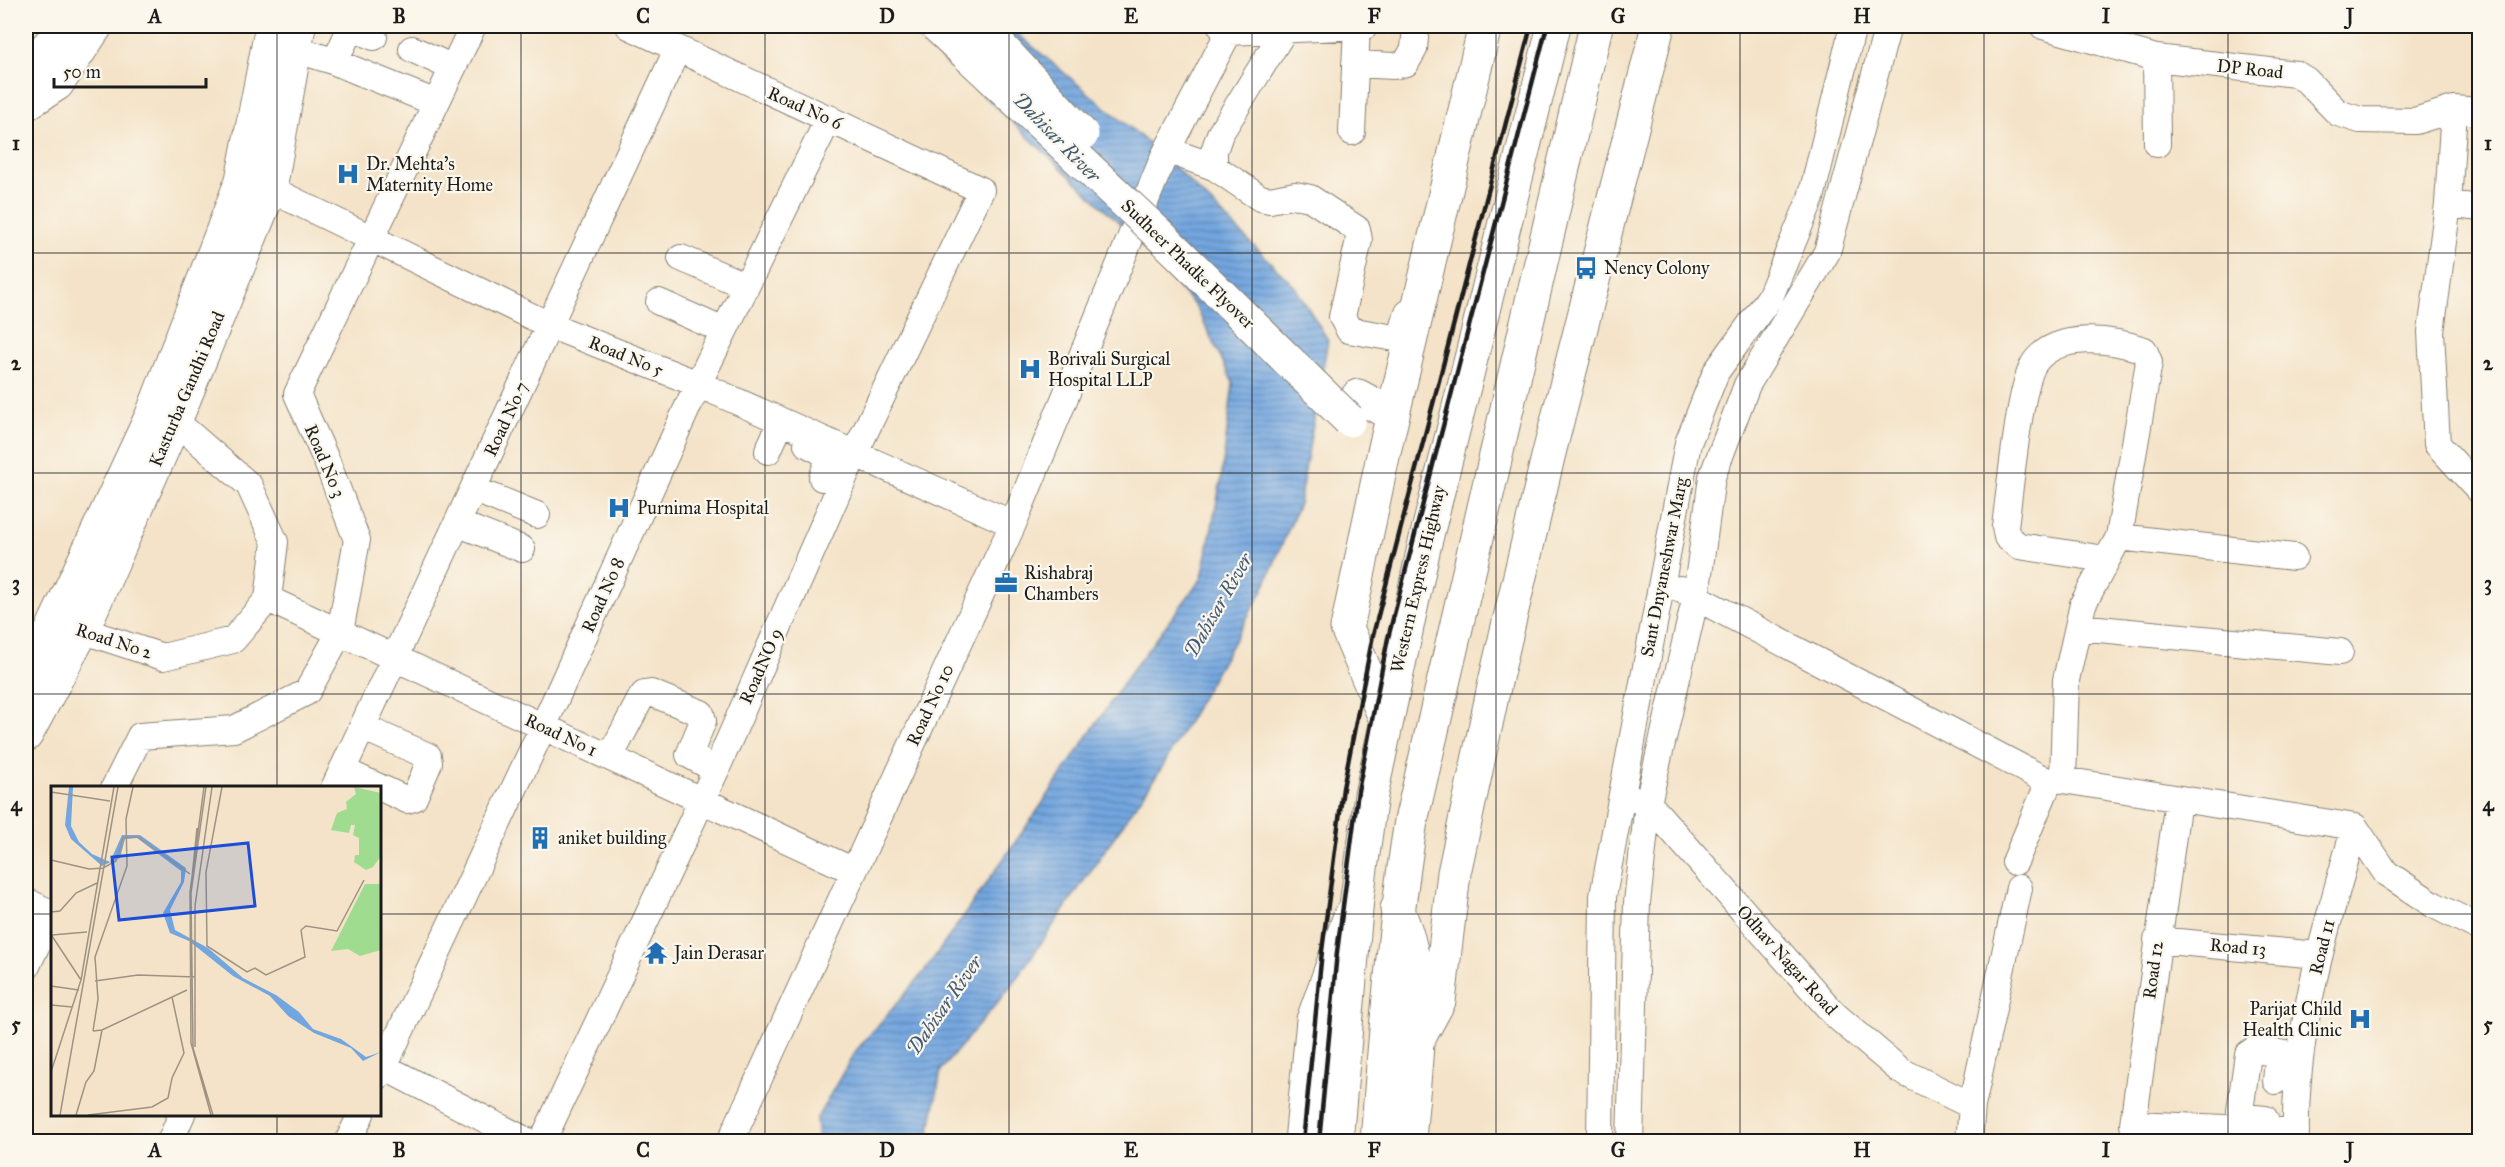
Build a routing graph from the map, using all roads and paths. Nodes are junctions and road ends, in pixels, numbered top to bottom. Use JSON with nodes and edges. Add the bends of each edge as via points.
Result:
{"nodes":[{"id":1,"x":44,"y":26,"type":"edge"},
{"id":2,"x":66,"y":26,"type":"edge"},
{"id":3,"x":96,"y":26,"type":"edge"},
{"id":4,"x":118,"y":26,"type":"edge"},
{"id":5,"x":473,"y":26,"type":"edge"},
{"id":6,"x":629,"y":26,"type":"edge"},
{"id":7,"x":937,"y":26,"type":"edge"},
{"id":8,"x":981,"y":26,"type":"edge"},
{"id":9,"x":1361,"y":26,"type":"edge"},
{"id":10,"x":1416,"y":26,"type":"edge"},
{"id":11,"x":1469,"y":26,"type":"edge"},
{"id":12,"x":1485,"y":26,"type":"edge"},
{"id":13,"x":1554,"y":26,"type":"edge"},
{"id":14,"x":1596,"y":26,"type":"edge"},
{"id":15,"x":1658,"y":26,"type":"edge"},
{"id":16,"x":1852,"y":26,"type":"edge"},
{"id":17,"x":1888,"y":26,"type":"edge"},
{"id":18,"x":2043,"y":26,"type":"edge"},
{"id":19,"x":1227,"y":28,"type":"edge"},
{"id":20,"x":1285,"y":30,"type":"junction"},
{"id":21,"x":291,"y":31,"type":"edge"},
{"id":22,"x":374,"y":37,"type":"dead end"},
{"id":23,"x":677,"y":50,"type":"junction"},
{"id":24,"x":2157,"y":58,"type":"junction"},
{"id":25,"x":335,"y":62,"type":"junction"},
{"id":26,"x":1355,"y":64,"type":"junction"},
{"id":27,"x":453,"y":68,"type":"junction"},
{"id":28,"x":27,"y":69,"type":"edge"},
{"id":29,"x":57,"y":84,"type":"junction"},
{"id":30,"x":409,"y":93,"type":"junction"},
{"id":31,"x":26,"y":104,"type":"edge"},
{"id":32,"x":436,"y":104,"type":"junction"},
{"id":33,"x":2472,"y":114,"type":"edge"},
{"id":34,"x":829,"y":118,"type":"junction"},
{"id":35,"x":1352,"y":132,"type":"dead end"},
{"id":36,"x":2157,"y":144,"type":"dead end"},
{"id":37,"x":1165,"y":153,"type":"junction"},
{"id":38,"x":1214,"y":167,"type":"junction"},
{"id":39,"x":256,"y":184,"type":"junction"},
{"id":40,"x":981,"y":190,"type":"joint"},
{"id":41,"x":2463,"y":206,"type":"edge"},
{"id":42,"x":372,"y":238,"type":"junction"},
{"id":43,"x":681,"y":258,"type":"dead end"},
{"id":44,"x":739,"y":283,"type":"junction"},
{"id":45,"x":658,"y":302,"type":"dead end"},
{"id":46,"x":549,"y":325,"type":"junction"},
{"id":47,"x":717,"y":328,"type":"junction"},
{"id":48,"x":698,"y":384,"type":"junction"},
{"id":49,"x":1353,"y":408,"type":"junction"},
{"id":50,"x":1394,"y":415,"type":"junction"},
{"id":51,"x":163,"y":418,"type":"junction"},
{"id":52,"x":1383,"y":456,"type":"junction"},
{"id":53,"x":834,"y":472,"type":"junction"},
{"id":54,"x":477,"y":491,"type":"junction"},
{"id":55,"x":2480,"y":491,"type":"edge"},
{"id":56,"x":537,"y":515,"type":"dead end"},
{"id":57,"x":461,"y":524,"type":"junction"},
{"id":58,"x":1013,"y":524,"type":"junction"},
{"id":59,"x":2119,"y":537,"type":"junction"},
{"id":60,"x":522,"y":549,"type":"dead end"},
{"id":61,"x":2294,"y":557,"type":"dead end"},
{"id":62,"x":2105,"y":559,"type":"junction"},
{"id":63,"x":1662,"y":580,"type":"junction"},
{"id":64,"x":1696,"y":596,"type":"junction"},
{"id":65,"x":268,"y":600,"type":"junction"},
{"id":66,"x":69,"y":626,"type":"junction"},
{"id":67,"x":2078,"y":627,"type":"junction"},
{"id":68,"x":340,"y":632,"type":"junction"},
{"id":69,"x":2340,"y":652,"type":"dead end"},
{"id":70,"x":394,"y":658,"type":"junction"},
{"id":71,"x":26,"y":685,"type":"edge"},
{"id":72,"x":1386,"y":720,"type":"junction"},
{"id":73,"x":543,"y":726,"type":"junction"},
{"id":74,"x":367,"y":729,"type":"junction"},
{"id":75,"x":26,"y":735,"type":"edge"},
{"id":76,"x":610,"y":758,"type":"junction"},
{"id":77,"x":716,"y":770,"type":"junction"},
{"id":78,"x":342,"y":777,"type":"edge"},
{"id":79,"x":115,"y":786,"type":"edge"},
{"id":80,"x":367,"y":786,"type":"edge"},
{"id":81,"x":381,"y":791,"type":"edge"},
{"id":82,"x":1621,"y":796,"type":"junction"},
{"id":83,"x":702,"y":800,"type":"junction"},
{"id":84,"x":2178,"y":800,"type":"junction"},
{"id":85,"x":1648,"y":803,"type":"junction"},
{"id":86,"x":2355,"y":827,"type":"junction"},
{"id":87,"x":2015,"y":862,"type":"dead end"},
{"id":88,"x":854,"y":870,"type":"junction"},
{"id":89,"x":2019,"y":888,"type":"dead end"},
{"id":90,"x":1357,"y":898,"type":"junction"},
{"id":91,"x":26,"y":901,"type":"edge"},
{"id":92,"x":1397,"y":909,"type":"junction"},
{"id":93,"x":51,"y":913,"type":"edge"},
{"id":94,"x":51,"y":915,"type":"edge"},
{"id":95,"x":2480,"y":928,"type":"edge"},
{"id":96,"x":2157,"y":940,"type":"junction"},
{"id":97,"x":2318,"y":955,"type":"junction"},
{"id":98,"x":26,"y":968,"type":"edge"},
{"id":99,"x":1415,"y":1045,"type":"junction"},
{"id":100,"x":2290,"y":1054,"type":"junction"},
{"id":101,"x":381,"y":1069,"type":"edge"},
{"id":102,"x":2276,"y":1081,"type":"dead end"},
{"id":103,"x":1972,"y":1106,"type":"junction"},
{"id":104,"x":181,"y":1116,"type":"edge"},
{"id":105,"x":360,"y":1116,"type":"edge"},
{"id":106,"x":2265,"y":1119,"type":"dead end"},
{"id":107,"x":2134,"y":1133,"type":"edge"},
{"id":108,"x":2296,"y":1136,"type":"edge"},
{"id":109,"x":170,"y":1142,"type":"edge"},
{"id":110,"x":348,"y":1142,"type":"edge"},
{"id":111,"x":529,"y":1142,"type":"edge"},
{"id":112,"x":542,"y":1142,"type":"edge"},
{"id":113,"x":730,"y":1142,"type":"edge"},
{"id":114,"x":1302,"y":1142,"type":"edge"},
{"id":115,"x":1336,"y":1142,"type":"edge"},
{"id":116,"x":1377,"y":1142,"type":"edge"},
{"id":117,"x":1409,"y":1142,"type":"edge"},
{"id":118,"x":1600,"y":1142,"type":"edge"},
{"id":119,"x":1630,"y":1142,"type":"edge"},
{"id":120,"x":1969,"y":1142,"type":"edge"}],
"edges":[{"from":1,"to":28,"type":"main road"},
{"from":2,"to":28,"type":"main road"},
{"from":3,"to":29,"type":"main road"},
{"from":4,"to":29,"type":"main road","via":[[93,62]]},
{"from":5,"to":27,"type":"street","name":"Road No 3"},
{"from":6,"to":23,"type":"street","name":"Road No 6"},
{"from":7,"to":49,"type":"main road","name":"Sudheer Phadke Flyover","bridge":true,"via":[[1163,238]]},
{"from":8,"to":49,"type":"main road","name":"Sudheer Phadke Flyover","bridge":true,"via":[[1089,141],[1342,386]]},
{"from":9,"to":20,"type":"street"},
{"from":9,"to":26,"type":"street"},
{"from":10,"to":26,"type":"street","via":[[1414,50],[1406,63]]},
{"from":11,"to":38,"type":"street","via":[[1400,339],[1349,330],[1343,324],[1359,240],[1357,229],[1310,198],[1260,198]]},
{"from":12,"to":50,"type":"main road"},
{"from":13,"to":72,"type":"main road","name":"Western Express Highway","via":[[1424,547]]},
{"from":14,"to":92,"type":"main road","via":[[1434,714]]},
{"from":15,"to":99,"type":"main road","via":[[1495,682],[1454,873],[1438,1001]]},
{"from":16,"to":63,"type":"street","name":"Sant Dnyaneshwar Marg","via":[[1810,198],[1770,297],[1716,372],[1688,443]]},
{"from":17,"to":64,"type":"street","name":"Sant Dnyaneshwar Marg","via":[[1827,252],[1747,385],[1712,477]]},
{"from":18,"to":24,"type":"street","name":"DP Road"},
{"from":19,"to":20,"type":"street"},
{"from":19,"to":37,"type":"street","name":"Road No 10"},
{"from":20,"to":38,"type":"street","via":[[1220,134]]},
{"from":21,"to":25,"type":"street"},
{"from":21,"to":39,"type":"main road","name":"Kasturba Gandhi Road"},
{"from":22,"to":25,"type":"street","via":[[349,31]]},
{"from":23,"to":34,"type":"street","name":"Road No 6"},
{"from":23,"to":46,"type":"street","name":"Road No 7"},
{"from":24,"to":33,"type":"street","name":"DP Road","via":[[2296,74],[2338,113],[2360,120],[2415,121]]},
{"from":24,"to":36,"type":"street"},
{"from":25,"to":30,"type":"street"},
{"from":26,"to":35,"type":"street"},
{"from":27,"to":30,"type":"street","via":[[418,52]]},
{"from":27,"to":32,"type":"street","name":"Road No 3"},
{"from":29,"to":31,"type":"main road"},
{"from":30,"to":32,"type":"street"},
{"from":32,"to":42,"type":"street","name":"Road No 3"},
{"from":33,"to":41,"type":"street"},
{"from":34,"to":40,"type":"street","name":"Road No 6"},
{"from":34,"to":44,"type":"street","name":"Road No 8"},
{"from":37,"to":38,"type":"street"},
{"from":37,"to":58,"type":"street","name":"Road No 10"},
{"from":39,"to":42,"type":"street","name":"Road No 5"},
{"from":39,"to":51,"type":"main road","name":"Kasturba Gandhi Road"},
{"from":40,"to":53,"type":"street","name":"RoadNO 9"},
{"from":41,"to":55,"type":"street","via":[[2431,332],[2437,444]]},
{"from":42,"to":46,"type":"street","name":"Road No 5"},
{"from":42,"to":68,"type":"street","name":"Road No 3","via":[[297,394],[357,540]]},
{"from":43,"to":44,"type":"street"},
{"from":44,"to":47,"type":"street","name":"Road No 8"},
{"from":45,"to":47,"type":"street"},
{"from":46,"to":48,"type":"street","name":"Road No 5"},
{"from":46,"to":54,"type":"street","name":"Road No 7"},
{"from":47,"to":48,"type":"street","name":"Road No 8"},
{"from":48,"to":53,"type":"street","name":"Road No 5","via":[[792,436]]},
{"from":48,"to":73,"type":"street","name":"Road No 8"},
{"from":49,"to":50,"type":"main road","name":"Sudheer Phadke Flyover"},
{"from":49,"to":52,"type":"main road","name":"Sudheer Phadke Flyover"},
{"from":50,"to":52,"type":"main road"},
{"from":51,"to":65,"type":"street","via":[[249,485],[274,542]]},
{"from":51,"to":66,"type":"main road","name":"Kasturba Gandhi Road"},
{"from":52,"to":72,"type":"main road","via":[[1347,628]]},
{"from":53,"to":58,"type":"street","name":"Road No 5"},
{"from":53,"to":77,"type":"street","name":"RoadNO 9"},
{"from":54,"to":56,"type":"street"},
{"from":54,"to":57,"type":"street","name":"Road No 7"},
{"from":57,"to":60,"type":"street"},
{"from":57,"to":70,"type":"street","name":"Road No 7"},
{"from":58,"to":88,"type":"street","name":"Road No 10"},
{"from":59,"to":61,"type":"street"},
{"from":59,"to":62,"type":"street"},
{"from":59,"to":62,"type":"street","via":[[2149,362],[2144,350],[2130,345],[2081,340],[2058,346],[2034,363],[2025,389],[2005,526],[2007,537],[2019,546]]},
{"from":62,"to":67,"type":"street","via":[[2083,604]]},
{"from":63,"to":64,"type":"street"},
{"from":63,"to":82,"type":"street","name":"Sant Dnyaneshwar Marg"},
{"from":64,"to":85,"type":"street","name":"Sant Dnyaneshwar Marg"},
{"from":64,"to":87,"type":"street","via":[[2049,782]]},
{"from":65,"to":66,"type":"street","name":"Road No 2","via":[[233,640],[163,657]]},
{"from":65,"to":68,"type":"street","name":"Road No 1"},
{"from":66,"to":71,"type":"main road","name":"Kasturba Gandhi Road"},
{"from":66,"to":75,"type":"main road","name":"Kasturba Gandhi Road"},
{"from":67,"to":69,"type":"street"},
{"from":67,"to":84,"type":"street","via":[[2066,680],[2063,780]]},
{"from":68,"to":70,"type":"street","name":"Road No 1"},
{"from":68,"to":79,"type":"street","name":"Road No 3","via":[[307,692],[234,729],[140,736]]},
{"from":70,"to":73,"type":"street","name":"Road No 1"},
{"from":70,"to":74,"type":"street","name":"Road No 7"},
{"from":72,"to":90,"type":"main road","name":"Western Express Highway"},
{"from":73,"to":76,"type":"street","name":"Road No 1"},
{"from":73,"to":101,"type":"street","name":"Road No 8"},
{"from":74,"to":78,"type":"street","name":"Road No 7"},
{"from":74,"to":81,"type":"street","via":[[428,756],[429,763],[414,798],[407,800]]},
{"from":76,"to":77,"type":"street","via":[[641,698],[651,693],[701,713],[703,721],[689,755]]},
{"from":76,"to":83,"type":"street","name":"Road No 1"},
{"from":77,"to":83,"type":"street","name":"RoadNO 9"},
{"from":78,"to":80,"type":"street"},
{"from":82,"to":85,"type":"street"},
{"from":82,"to":118,"type":"street","name":"Sant Dnyaneshwar Marg","via":[[1603,896]]},
{"from":83,"to":88,"type":"street","name":"Road No 1"},
{"from":83,"to":112,"type":"street","name":"RoadNO 9"},
{"from":84,"to":86,"type":"street"},
{"from":84,"to":96,"type":"street","name":"Road 12"},
{"from":85,"to":103,"type":"street","name":"Odhav Nagar Road","via":[[1835,1015],[1901,1071]]},
{"from":85,"to":119,"type":"street","name":"Sant Dnyaneshwar Marg","via":[[1637,903]]},
{"from":86,"to":95,"type":"street","via":[[2386,873],[2434,905]]},
{"from":86,"to":97,"type":"street","name":"Road 11"},
{"from":88,"to":113,"type":"street","name":"Road No 10"},
{"from":89,"to":103,"type":"street"},
{"from":90,"to":114,"type":"main road","via":[[1313,1020]]},
{"from":90,"to":115,"type":"main road","name":"Western Express Highway"},
{"from":91,"to":93,"type":"street"},
{"from":92,"to":99,"type":"main road","via":[[1410,936],[1418,995]]},
{"from":92,"to":116,"type":"main road"},
{"from":94,"to":98,"type":"street"},
{"from":96,"to":97,"type":"street","name":"Road 13"},
{"from":96,"to":107,"type":"street","name":"Road 12"},
{"from":97,"to":100,"type":"street","name":"Road 11"},
{"from":99,"to":117,"type":"main road"},
{"from":100,"to":102,"type":"street"},
{"from":100,"to":106,"type":"street","via":[[2254,1050],[2248,1054],[2240,1111],[2244,1117]]},
{"from":100,"to":108,"type":"street","name":"Road 11"},
{"from":101,"to":111,"type":"street"},
{"from":103,"to":120,"type":"street"},
{"from":104,"to":109,"type":"street"},
{"from":105,"to":110,"type":"street"},
{"from":107,"to":108,"type":"street"}]}
